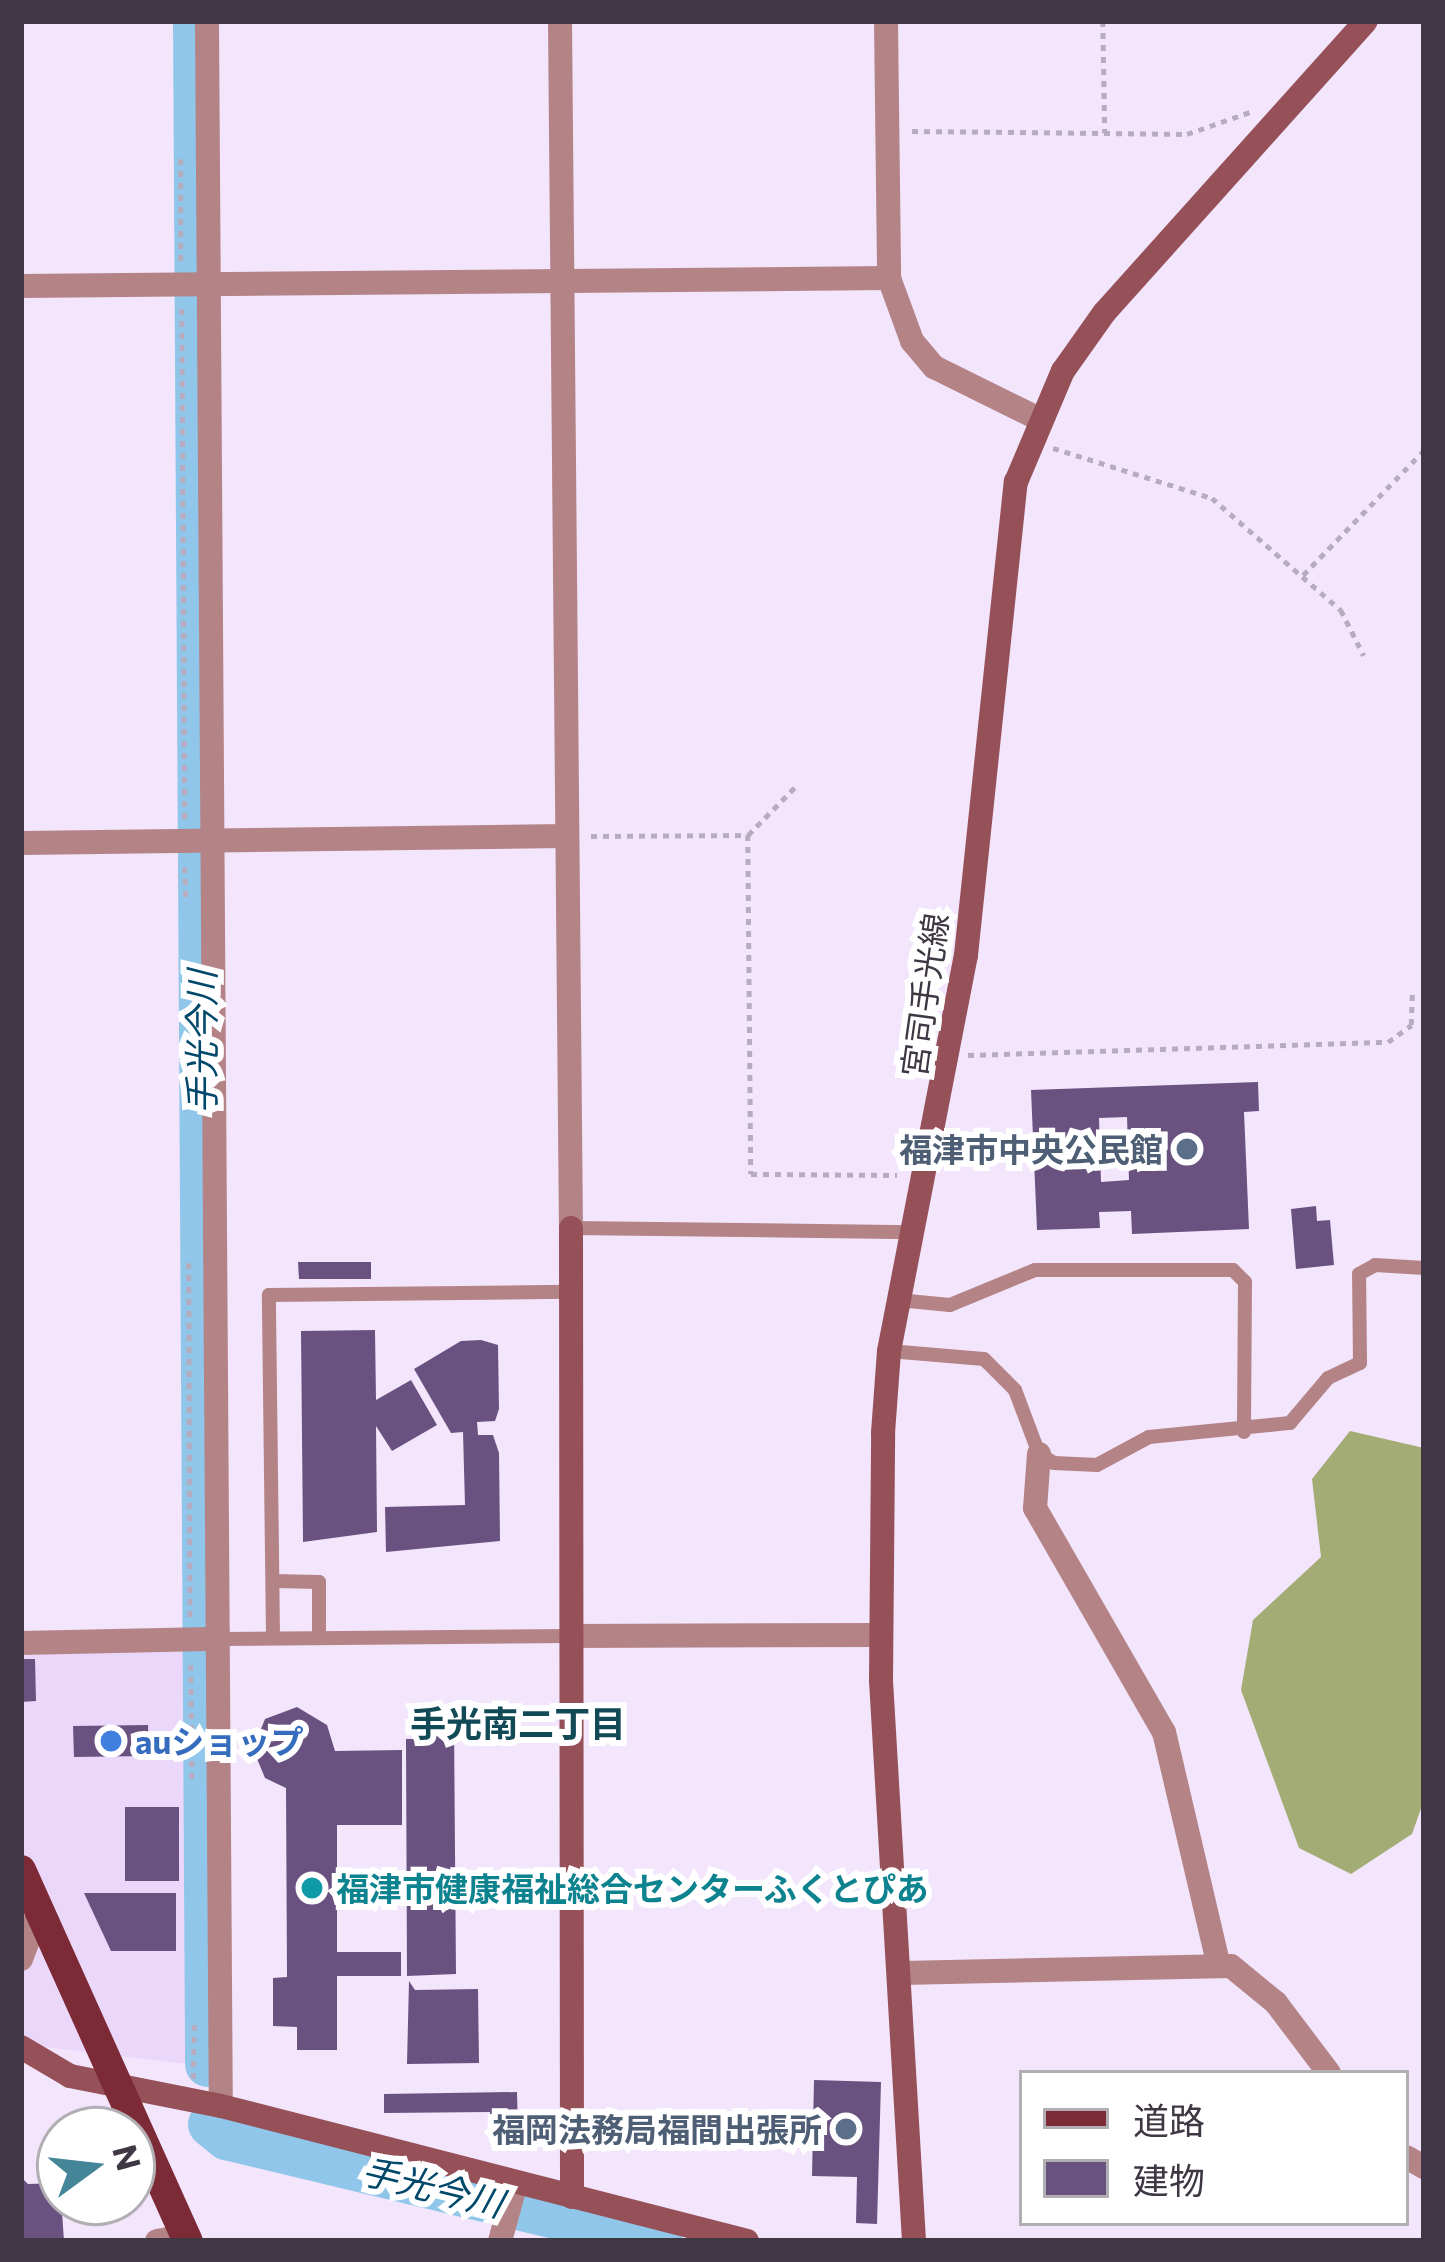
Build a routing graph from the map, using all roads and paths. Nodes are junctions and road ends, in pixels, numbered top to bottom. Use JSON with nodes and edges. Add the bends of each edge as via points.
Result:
{"nodes":[{"id":1,"x":207,"y":21,"type":"edge"},
{"id":2,"x":560,"y":21,"type":"edge"},
{"id":3,"x":886,"y":21,"type":"edge"},
{"id":4,"x":1103,"y":21,"type":"edge"},
{"id":5,"x":1366,"y":21,"type":"edge"},
{"id":6,"x":1254,"y":110,"type":"dead end"},
{"id":7,"x":888,"y":131,"type":"junction"},
{"id":8,"x":1105,"y":133,"type":"junction"},
{"id":9,"x":889,"y":278,"type":"junction"},
{"id":10,"x":562,"y":283,"type":"junction"},
{"id":11,"x":196,"y":284,"type":"junction"},
{"id":12,"x":21,"y":286,"type":"edge"},
{"id":13,"x":1034,"y":430,"type":"junction"},
{"id":14,"x":1424,"y":450,"type":"edge"},
{"id":15,"x":1302,"y":577,"type":"junction"},
{"id":16,"x":1364,"y":656,"type":"dead end"},
{"id":17,"x":798,"y":784,"type":"dead end"},
{"id":18,"x":748,"y":835,"type":"junction"},
{"id":19,"x":567,"y":836,"type":"junction"},
{"id":20,"x":199,"y":841,"type":"junction"},
{"id":21,"x":21,"y":843,"type":"edge"},
{"id":22,"x":187,"y":925,"type":"dead end"},
{"id":23,"x":1412,"y":992,"type":"dead end"},
{"id":24,"x":950,"y":1054,"type":"junction"},
{"id":25,"x":926,"y":1175,"type":"junction"},
{"id":26,"x":571,"y":1228,"type":"junction"},
{"id":27,"x":913,"y":1232,"type":"junction"},
{"id":28,"x":188,"y":1245,"type":"dead end"},
{"id":29,"x":1424,"y":1268,"type":"edge"},
{"id":30,"x":568,"y":1292,"type":"junction"},
{"id":31,"x":898,"y":1300,"type":"junction"},
{"id":32,"x":889,"y":1351,"type":"junction"},
{"id":33,"x":1244,"y":1432,"type":"junction"},
{"id":34,"x":1039,"y":1454,"type":"junction"},
{"id":35,"x":272,"y":1581,"type":"junction"},
{"id":36,"x":880,"y":1635,"type":"junction"},
{"id":37,"x":273,"y":1636,"type":"junction"},
{"id":38,"x":319,"y":1636,"type":"junction"},
{"id":39,"x":570,"y":1636,"type":"junction"},
{"id":40,"x":205,"y":1641,"type":"junction"},
{"id":41,"x":21,"y":1643,"type":"edge"},
{"id":42,"x":192,"y":1781,"type":"dead end"},
{"id":43,"x":21,"y":1870,"type":"edge"},
{"id":44,"x":39,"y":1911,"type":"junction"},
{"id":45,"x":21,"y":1959,"type":"edge"},
{"id":46,"x":1219,"y":1966,"type":"junction"},
{"id":47,"x":901,"y":1973,"type":"junction"},
{"id":48,"x":194,"y":2022,"type":"dead end"},
{"id":49,"x":21,"y":2047,"type":"edge"},
{"id":50,"x":1327,"y":2070,"type":"edge"},
{"id":51,"x":117,"y":2085,"type":"junction"},
{"id":52,"x":191,"y":2100,"type":"junction"},
{"id":53,"x":221,"y":2106,"type":"junction"},
{"id":54,"x":516,"y":2182,"type":"junction"},
{"id":55,"x":572,"y":2197,"type":"junction"},
{"id":56,"x":177,"y":2239,"type":"edge"},
{"id":57,"x":500,"y":2241,"type":"edge"},
{"id":58,"x":746,"y":2241,"type":"edge"},
{"id":59,"x":914,"y":2241,"type":"edge"}],
"edges":[{"from":1,"to":11,"type":"street"},
{"from":2,"to":10,"type":"street"},
{"from":3,"to":7,"type":"street"},
{"from":4,"to":8,"type":"path"},
{"from":5,"to":13,"type":"main road","name":"宮司手光線","via":[[1104,313]]},
{"from":6,"to":8,"type":"path","via":[[1210,130]]},
{"from":7,"to":8,"type":"path"},
{"from":7,"to":9,"type":"street"},
{"from":9,"to":10,"type":"street"},
{"from":9,"to":13,"type":"street","via":[[912,341],[934,368]]},
{"from":10,"to":11,"type":"street"},
{"from":10,"to":19,"type":"street"},
{"from":11,"to":12,"type":"street"},
{"from":11,"to":20,"type":"street"},
{"from":11,"to":20,"type":"path"},
{"from":13,"to":15,"type":"path","via":[[1196,489]]},
{"from":13,"to":24,"type":"main road","name":"宮司手光線","via":[[1006,533]]},
{"from":14,"to":15,"type":"path"},
{"from":15,"to":16,"type":"path","via":[[1342,610]]},
{"from":17,"to":18,"type":"path"},
{"from":18,"to":19,"type":"path"},
{"from":18,"to":25,"type":"path","via":[[751,1174]]},
{"from":19,"to":20,"type":"street"},
{"from":19,"to":26,"type":"street"},
{"from":20,"to":21,"type":"street"},
{"from":20,"to":22,"type":"path"},
{"from":20,"to":40,"type":"street"},
{"from":23,"to":24,"type":"path","via":[[1412,1025],[1388,1042]]},
{"from":24,"to":25,"type":"main road","name":"宮司手光線"},
{"from":25,"to":27,"type":"main road","name":"宮司手光線"},
{"from":26,"to":27,"type":"lane"},
{"from":26,"to":30,"type":"main road"},
{"from":27,"to":31,"type":"main road","name":"宮司手光線"},
{"from":28,"to":40,"type":"path"},
{"from":29,"to":33,"type":"lane","via":[[1367,1267],[1359,1274],[1360,1363],[1328,1378],[1290,1423]]},
{"from":30,"to":35,"type":"lane","via":[[269,1295]]},
{"from":30,"to":39,"type":"main road"},
{"from":31,"to":32,"type":"main road","name":"宮司手光線"},
{"from":31,"to":33,"type":"lane","via":[[950,1306],[1035,1270],[1233,1270],[1245,1282]]},
{"from":32,"to":34,"type":"lane","via":[[984,1359],[1016,1390]]},
{"from":32,"to":36,"type":"main road","name":"宮司手光線"},
{"from":33,"to":34,"type":"lane","via":[[1148,1437],[1097,1465],[1054,1463]]},
{"from":34,"to":46,"type":"street","via":[[1035,1508],[1164,1732]]},
{"from":35,"to":37,"type":"lane"},
{"from":35,"to":38,"type":"lane","via":[[320,1582]]},
{"from":36,"to":39,"type":"street"},
{"from":36,"to":47,"type":"main road","name":"宮司手光線"},
{"from":37,"to":38,"type":"lane"},
{"from":37,"to":40,"type":"lane"},
{"from":38,"to":39,"type":"lane"},
{"from":39,"to":55,"type":"main road"},
{"from":40,"to":41,"type":"street"},
{"from":40,"to":42,"type":"path"},
{"from":40,"to":53,"type":"street"},
{"from":43,"to":44,"type":"main road"},
{"from":44,"to":45,"type":"street"},
{"from":44,"to":51,"type":"main road"},
{"from":46,"to":47,"type":"street"},
{"from":46,"to":50,"type":"street","via":[[1232,1966],[1276,2003]]},
{"from":47,"to":59,"type":"main road","name":"宮司手光線"},
{"from":48,"to":52,"type":"path"},
{"from":49,"to":51,"type":"main road","via":[[70,2076]]},
{"from":51,"to":52,"type":"main road"},
{"from":51,"to":56,"type":"main road"},
{"from":52,"to":53,"type":"main road"},
{"from":53,"to":54,"type":"main road"},
{"from":54,"to":55,"type":"main road"},
{"from":54,"to":57,"type":"street"},
{"from":55,"to":58,"type":"main road"}]}
